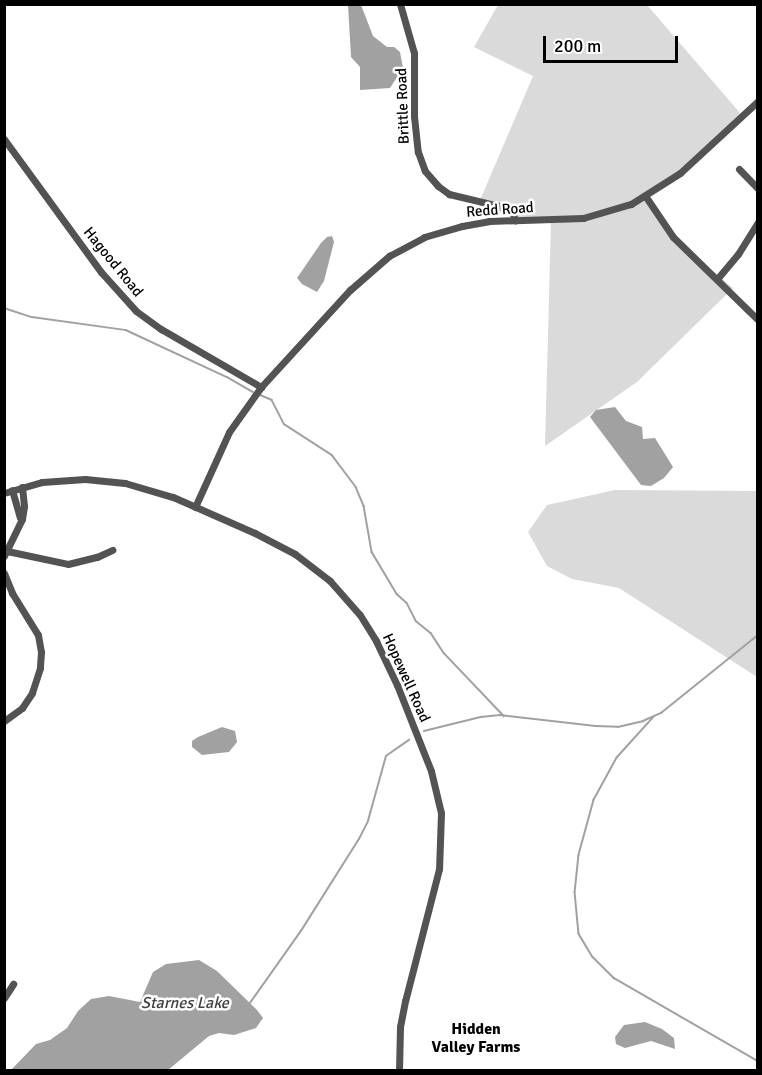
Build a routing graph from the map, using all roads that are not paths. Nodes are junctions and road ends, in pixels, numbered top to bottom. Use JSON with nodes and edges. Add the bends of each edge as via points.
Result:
{"nodes":[{"id":1,"x":400,"y":4,"type":"edge"},
{"id":2,"x":758,"y":101,"type":"edge"},
{"id":3,"x":4,"y":139,"type":"edge"},
{"id":4,"x":739,"y":169,"type":"dead end"},
{"id":5,"x":758,"y":189,"type":"edge"},
{"id":6,"x":646,"y":197,"type":"junction"},
{"id":7,"x":515,"y":220,"type":"junction"},
{"id":8,"x":758,"y":222,"type":"edge"},
{"id":9,"x":717,"y":279,"type":"junction"},
{"id":10,"x":758,"y":320,"type":"edge"},
{"id":11,"x":261,"y":387,"type":"junction"},
{"id":12,"x":22,"y":487,"type":"junction"},
{"id":13,"x":8,"y":491,"type":"edge"},
{"id":14,"x":195,"y":507,"type":"junction"},
{"id":15,"x":21,"y":521,"type":"junction"},
{"id":16,"x":112,"y":550,"type":"dead end"},
{"id":17,"x":6,"y":554,"type":"edge"},
{"id":18,"x":4,"y":573,"type":"edge"},
{"id":19,"x":4,"y":721,"type":"edge"},
{"id":20,"x":13,"y":984,"type":"dead end"},
{"id":21,"x":4,"y":998,"type":"edge"},
{"id":22,"x":399,"y":1071,"type":"edge"}],
"edges":[{"from":1,"to":7,"type":"street","name":"Brittle Road","via":[[414,53],[414,116],[418,152],[425,171],[449,194],[499,206],[512,212]]},
{"from":2,"to":6,"type":"street","name":"Redd Road","via":[[686,168]]},
{"from":3,"to":11,"type":"street","name":"Hagood Road","via":[[101,272],[136,311]]},
{"from":4,"to":5,"type":"street"},
{"from":6,"to":7,"type":"street","name":"Redd Road","via":[[583,218]]},
{"from":6,"to":9,"type":"street","via":[[673,237]]},
{"from":7,"to":11,"type":"street","name":"Redd Road","via":[[442,231],[389,256],[350,290]]},
{"from":8,"to":9,"type":"street"},
{"from":9,"to":10,"type":"street"},
{"from":11,"to":14,"type":"street","name":"Redd Road","via":[[229,432]]},
{"from":12,"to":13,"type":"street","name":"Hopewell Road"},
{"from":12,"to":14,"type":"street","name":"Hopewell Road","via":[[66,479],[109,480],[140,486]]},
{"from":12,"to":15,"type":"street"},
{"from":13,"to":15,"type":"street"},
{"from":14,"to":22,"type":"street","name":"Hopewell Road","via":[[295,554],[350,602],[383,654],[431,771],[441,813],[441,856],[405,1001]]},
{"from":15,"to":17,"type":"street"},
{"from":16,"to":17,"type":"street","via":[[68,564]]},
{"from":18,"to":19,"type":"street","via":[[38,635],[41,652],[32,693]]},
{"from":20,"to":21,"type":"street"}]}
